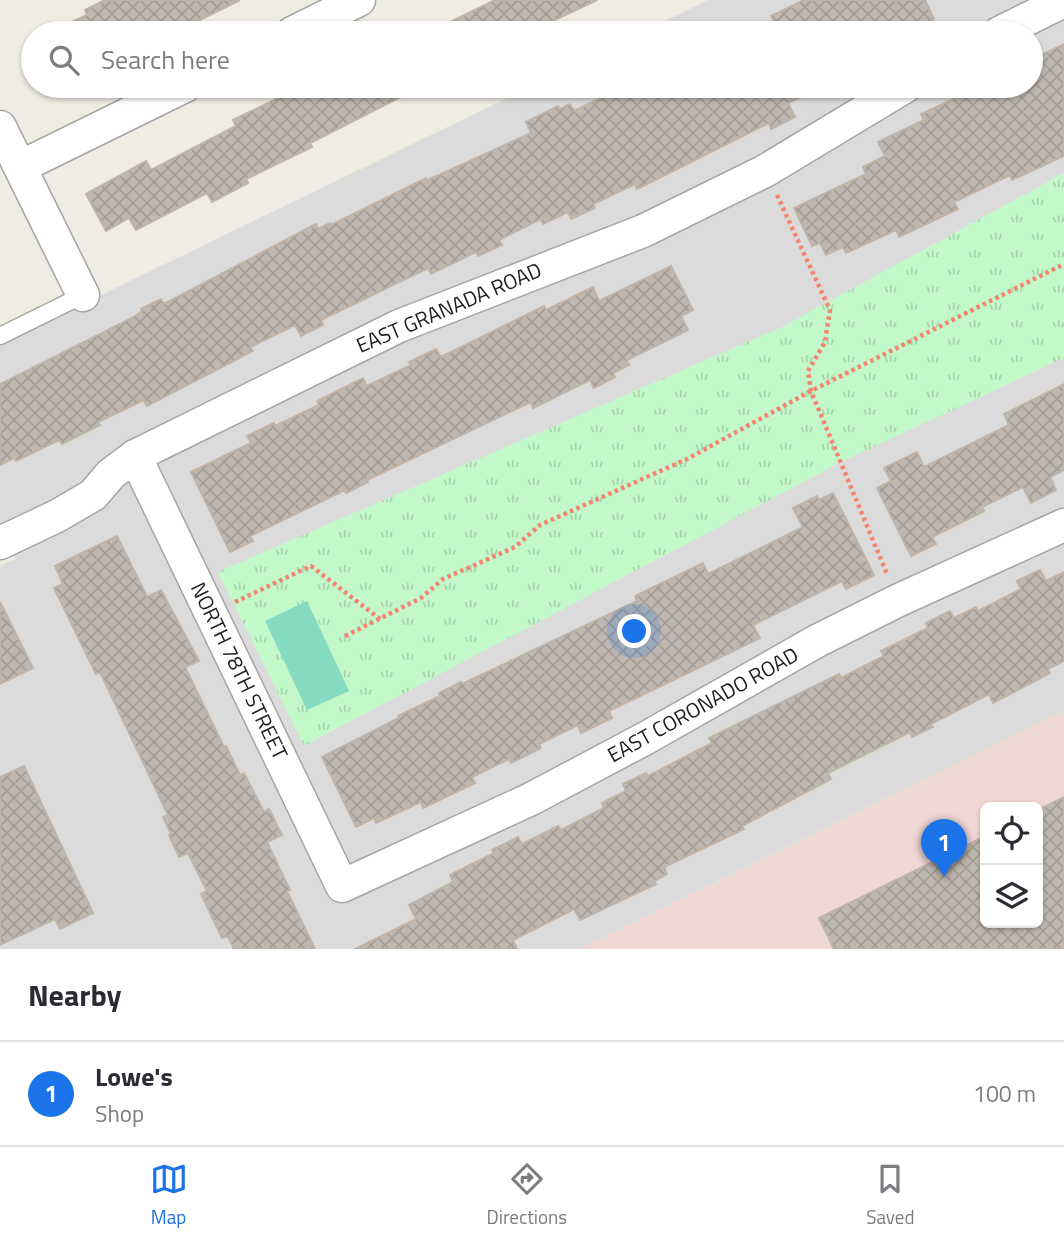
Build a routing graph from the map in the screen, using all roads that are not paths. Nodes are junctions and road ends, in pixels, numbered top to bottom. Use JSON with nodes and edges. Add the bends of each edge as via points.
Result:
{"nodes":[{"id":1,"x":359,"y":0,"type":"edge"},
{"id":2,"x":1064,"y":1,"type":"edge"},
{"id":3,"x":316,"y":21,"type":"edge"},
{"id":4,"x":1023,"y":21,"type":"edge"},
{"id":5,"x":161,"y":98,"type":"edge"},
{"id":6,"x":886,"y":98,"type":"edge"},
{"id":7,"x":0,"y":127,"type":"edge"},
{"id":8,"x":20,"y":167,"type":"junction"},
{"id":9,"x":83,"y":296,"type":"joint"},
{"id":10,"x":0,"y":336,"type":"edge"},
{"id":11,"x":135,"y":456,"type":"junction"},
{"id":12,"x":1064,"y":525,"type":"edge"},
{"id":13,"x":0,"y":544,"type":"edge"},
{"id":14,"x":342,"y":886,"type":"joint"}],
"edges":[{"from":1,"to":3,"type":"street"},
{"from":2,"to":4,"type":"street"},
{"from":5,"to":8,"type":"street"},
{"from":6,"to":11,"type":"street","name":"EAST GRANADA ROAD","via":[[765,171],[643,230],[399,326]]},
{"from":7,"to":8,"type":"street"},
{"from":8,"to":9,"type":"street"},
{"from":9,"to":10,"type":"lane"},
{"from":11,"to":13,"type":"street","name":"EAST GRANADA ROAD","via":[[93,495]]},
{"from":11,"to":14,"type":"street","name":"NORTH 78TH STREET"},
{"from":12,"to":14,"type":"street","name":"EAST CORONADO ROAD","via":[[817,641],[531,799]]}]}
